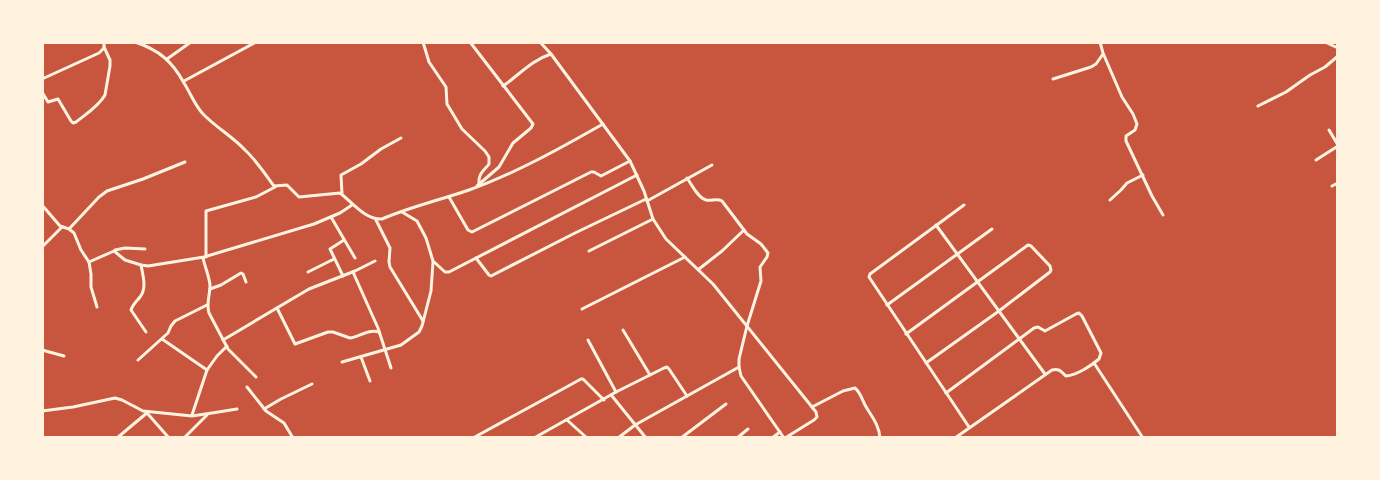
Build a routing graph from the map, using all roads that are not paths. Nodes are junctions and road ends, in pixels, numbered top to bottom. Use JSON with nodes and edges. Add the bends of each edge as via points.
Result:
{"nodes":[{"id":1,"x":136,"y":42,"type":"edge"},
{"id":2,"x":191,"y":42,"type":"edge"},
{"id":3,"x":256,"y":42,"type":"edge"},
{"id":4,"x":423,"y":42,"type":"edge"},
{"id":5,"x":470,"y":42,"type":"edge"},
{"id":6,"x":540,"y":42,"type":"edge"},
{"id":7,"x":1100,"y":42,"type":"edge"},
{"id":8,"x":1325,"y":42,"type":"edge"},
{"id":9,"x":104,"y":45,"type":"edge"},
{"id":10,"x":1338,"y":48,"type":"edge"},
{"id":11,"x":1103,"y":53,"type":"junction"},
{"id":12,"x":551,"y":54,"type":"junction"},
{"id":13,"x":1338,"y":56,"type":"edge"},
{"id":14,"x":166,"y":59,"type":"junction"},
{"id":15,"x":42,"y":79,"type":"edge"},
{"id":16,"x":1053,"y":79,"type":"dead end"},
{"id":17,"x":184,"y":81,"type":"junction"},
{"id":18,"x":503,"y":86,"type":"junction"},
{"id":19,"x":42,"y":92,"type":"edge"},
{"id":20,"x":1258,"y":106,"type":"dead end"},
{"id":21,"x":603,"y":124,"type":"junction"},
{"id":22,"x":1329,"y":130,"type":"dead end"},
{"id":23,"x":401,"y":138,"type":"dead end"},
{"id":24,"x":1338,"y":145,"type":"edge"},
{"id":25,"x":1316,"y":160,"type":"dead end"},
{"id":26,"x":185,"y":162,"type":"dead end"},
{"id":27,"x":630,"y":162,"type":"junction"},
{"id":28,"x":712,"y":164,"type":"dead end"},
{"id":29,"x":637,"y":175,"type":"junction"},
{"id":30,"x":1143,"y":175,"type":"junction"},
{"id":31,"x":688,"y":178,"type":"junction"},
{"id":32,"x":1338,"y":183,"type":"edge"},
{"id":33,"x":479,"y":184,"type":"junction"},
{"id":34,"x":1332,"y":186,"type":"dead end"},
{"id":35,"x":276,"y":187,"type":"junction"},
{"id":36,"x":474,"y":188,"type":"junction"},
{"id":37,"x":342,"y":194,"type":"junction"},
{"id":38,"x":449,"y":196,"type":"junction"},
{"id":39,"x":647,"y":200,"type":"junction"},
{"id":40,"x":1110,"y":200,"type":"dead end"},
{"id":41,"x":42,"y":205,"type":"edge"},
{"id":42,"x":352,"y":205,"type":"junction"},
{"id":43,"x":964,"y":205,"type":"dead end"},
{"id":44,"x":402,"y":212,"type":"junction"},
{"id":45,"x":1163,"y":215,"type":"dead end"},
{"id":46,"x":331,"y":217,"type":"junction"},
{"id":47,"x":376,"y":219,"type":"junction"},
{"id":48,"x":653,"y":219,"type":"junction"},
{"id":49,"x":936,"y":225,"type":"junction"},
{"id":50,"x":62,"y":227,"type":"junction"},
{"id":51,"x":69,"y":229,"type":"junction"},
{"id":52,"x":992,"y":229,"type":"dead end"},
{"id":53,"x":744,"y":230,"type":"junction"},
{"id":54,"x":344,"y":240,"type":"junction"},
{"id":55,"x":42,"y":247,"type":"edge"},
{"id":56,"x":145,"y":248,"type":"dead end"},
{"id":57,"x":114,"y":251,"type":"junction"},
{"id":58,"x":589,"y":251,"type":"dead end"},
{"id":59,"x":957,"y":254,"type":"junction"},
{"id":60,"x":204,"y":257,"type":"junction"},
{"id":61,"x":685,"y":257,"type":"junction"},
{"id":62,"x":355,"y":258,"type":"dead end"},
{"id":63,"x":476,"y":258,"type":"junction"},
{"id":64,"x":334,"y":259,"type":"junction"},
{"id":65,"x":375,"y":261,"type":"dead end"},
{"id":66,"x":433,"y":261,"type":"junction"},
{"id":67,"x":89,"y":262,"type":"junction"},
{"id":68,"x":141,"y":265,"type":"junction"},
{"id":69,"x":699,"y":269,"type":"junction"},
{"id":70,"x":308,"y":272,"type":"dead end"},
{"id":71,"x":353,"y":272,"type":"junction"},
{"id":72,"x":343,"y":276,"type":"junction"},
{"id":73,"x":246,"y":282,"type":"dead end"},
{"id":74,"x":978,"y":282,"type":"junction"},
{"id":75,"x":210,"y":290,"type":"junction"},
{"id":76,"x":208,"y":304,"type":"junction"},
{"id":77,"x":887,"y":305,"type":"junction"},
{"id":78,"x":97,"y":307,"type":"dead end"},
{"id":79,"x":277,"y":308,"type":"junction"},
{"id":80,"x":582,"y":309,"type":"dead end"},
{"id":81,"x":999,"y":311,"type":"junction"},
{"id":82,"x":423,"y":321,"type":"junction"},
{"id":83,"x":747,"y":326,"type":"junction"},
{"id":84,"x":623,"y":330,"type":"dead end"},
{"id":85,"x":146,"y":332,"type":"dead end"},
{"id":86,"x":379,"y":332,"type":"junction"},
{"id":87,"x":906,"y":334,"type":"junction"},
{"id":88,"x":162,"y":339,"type":"junction"},
{"id":89,"x":223,"y":340,"type":"junction"},
{"id":90,"x":588,"y":340,"type":"dead end"},
{"id":91,"x":1020,"y":340,"type":"junction"},
{"id":92,"x":227,"y":346,"type":"junction"},
{"id":93,"x":42,"y":350,"type":"edge"},
{"id":94,"x":386,"y":350,"type":"junction"},
{"id":95,"x":64,"y":356,"type":"dead end"},
{"id":96,"x":360,"y":357,"type":"junction"},
{"id":97,"x":138,"y":360,"type":"dead end"},
{"id":98,"x":342,"y":362,"type":"dead end"},
{"id":99,"x":926,"y":363,"type":"junction"},
{"id":100,"x":1094,"y":363,"type":"junction"},
{"id":101,"x":739,"y":367,"type":"junction"},
{"id":102,"x":391,"y":368,"type":"dead end"},
{"id":103,"x":207,"y":370,"type":"junction"},
{"id":104,"x":1045,"y":374,"type":"junction"},
{"id":105,"x":650,"y":375,"type":"junction"},
{"id":106,"x":256,"y":377,"type":"dead end"},
{"id":107,"x":370,"y":381,"type":"dead end"},
{"id":108,"x":312,"y":384,"type":"dead end"},
{"id":109,"x":247,"y":388,"type":"dead end"},
{"id":110,"x":616,"y":392,"type":"junction"},
{"id":111,"x":946,"y":393,"type":"junction"},
{"id":112,"x":612,"y":396,"type":"junction"},
{"id":113,"x":687,"y":396,"type":"junction"},
{"id":114,"x":604,"y":400,"type":"junction"},
{"id":115,"x":726,"y":404,"type":"dead end"},
{"id":116,"x":812,"y":407,"type":"junction"},
{"id":117,"x":237,"y":409,"type":"dead end"},
{"id":118,"x":264,"y":409,"type":"junction"},
{"id":119,"x":42,"y":411,"type":"edge"},
{"id":120,"x":148,"y":412,"type":"junction"},
{"id":121,"x":207,"y":414,"type":"junction"},
{"id":122,"x":192,"y":416,"type":"junction"},
{"id":123,"x":567,"y":420,"type":"junction"},
{"id":124,"x":635,"y":425,"type":"junction"},
{"id":125,"x":969,"y":427,"type":"junction"},
{"id":126,"x":748,"y":430,"type":"dead end"},
{"id":127,"x":780,"y":432,"type":"junction"},
{"id":128,"x":117,"y":438,"type":"edge"},
{"id":129,"x":169,"y":438,"type":"edge"},
{"id":130,"x":184,"y":438,"type":"edge"},
{"id":131,"x":293,"y":438,"type":"edge"},
{"id":132,"x":473,"y":438,"type":"edge"},
{"id":133,"x":534,"y":438,"type":"edge"},
{"id":134,"x":587,"y":438,"type":"edge"},
{"id":135,"x":618,"y":438,"type":"edge"},
{"id":136,"x":646,"y":438,"type":"edge"},
{"id":137,"x":681,"y":438,"type":"edge"},
{"id":138,"x":738,"y":438,"type":"edge"},
{"id":139,"x":772,"y":438,"type":"edge"},
{"id":140,"x":784,"y":438,"type":"edge"},
{"id":141,"x":880,"y":438,"type":"edge"},
{"id":142,"x":955,"y":438,"type":"edge"},
{"id":143,"x":1143,"y":438,"type":"edge"}],
"edges":[{"from":1,"to":14,"type":"street"},
{"from":2,"to":14,"type":"street"},
{"from":3,"to":17,"type":"street"},
{"from":4,"to":33,"type":"street","via":[[428,62],[446,87],[447,104],[462,129],[489,157],[489,165],[480,173]]},
{"from":5,"to":18,"type":"street"},
{"from":6,"to":12,"type":"street"},
{"from":7,"to":11,"type":"street"},
{"from":8,"to":10,"type":"street"},
{"from":9,"to":15,"type":"street","via":[[99,53]]},
{"from":9,"to":19,"type":"street","via":[[110,60],[105,95],[76,122],[71,121],[58,99],[48,102]]},
{"from":11,"to":16,"type":"street","via":[[1091,67]]},
{"from":11,"to":30,"type":"street","via":[[1137,124],[1125,138]]},
{"from":12,"to":18,"type":"street","via":[[533,62]]},
{"from":12,"to":21,"type":"street"},
{"from":13,"to":20,"type":"street","via":[[1286,92]]},
{"from":14,"to":17,"type":"street"},
{"from":17,"to":35,"type":"street","via":[[199,110],[248,152]]},
{"from":18,"to":33,"type":"street","via":[[533,125],[513,143],[499,167]]},
{"from":21,"to":27,"type":"street"},
{"from":21,"to":36,"type":"street","via":[[518,170]]},
{"from":22,"to":24,"type":"street"},
{"from":23,"to":37,"type":"street","via":[[341,175]]},
{"from":24,"to":25,"type":"street"},
{"from":26,"to":51,"type":"street","via":[[103,193]]},
{"from":27,"to":29,"type":"street"},
{"from":27,"to":38,"type":"street","via":[[601,176],[591,172],[472,232]]},
{"from":28,"to":31,"type":"street"},
{"from":29,"to":39,"type":"street"},
{"from":29,"to":63,"type":"street"},
{"from":30,"to":40,"type":"street","via":[[1127,183]]},
{"from":30,"to":45,"type":"street"},
{"from":31,"to":39,"type":"street"},
{"from":31,"to":53,"type":"street","via":[[701,197],[722,201]]},
{"from":32,"to":34,"type":"street"},
{"from":33,"to":36,"type":"street"},
{"from":35,"to":37,"type":"street","via":[[287,185],[300,197]]},
{"from":35,"to":60,"type":"street","via":[[256,197],[206,211]]},
{"from":36,"to":38,"type":"street"},
{"from":37,"to":42,"type":"street"},
{"from":38,"to":44,"type":"street"},
{"from":39,"to":48,"type":"street"},
{"from":39,"to":63,"type":"street","via":[[491,276]]},
{"from":41,"to":50,"type":"street"},
{"from":42,"to":46,"type":"street"},
{"from":42,"to":47,"type":"street"},
{"from":43,"to":49,"type":"street"},
{"from":44,"to":47,"type":"street"},
{"from":44,"to":66,"type":"street","via":[[419,224]]},
{"from":46,"to":54,"type":"street"},
{"from":46,"to":60,"type":"street"},
{"from":47,"to":82,"type":"street","via":[[390,248],[390,267]]},
{"from":48,"to":58,"type":"street"},
{"from":48,"to":61,"type":"street","via":[[666,239]]},
{"from":49,"to":59,"type":"street"},
{"from":49,"to":77,"type":"street","via":[[869,276]]},
{"from":50,"to":51,"type":"street"},
{"from":50,"to":55,"type":"street"},
{"from":51,"to":67,"type":"street","via":[[76,235]]},
{"from":52,"to":59,"type":"street"},
{"from":53,"to":69,"type":"street"},
{"from":53,"to":83,"type":"street","via":[[768,253],[760,267],[761,282]]},
{"from":54,"to":62,"type":"street"},
{"from":54,"to":64,"type":"street","via":[[330,249]]},
{"from":56,"to":57,"type":"street"},
{"from":57,"to":67,"type":"street"},
{"from":57,"to":68,"type":"street","via":[[125,260]]},
{"from":59,"to":74,"type":"street"},
{"from":59,"to":77,"type":"street"},
{"from":60,"to":68,"type":"street"},
{"from":60,"to":75,"type":"street"},
{"from":61,"to":69,"type":"street"},
{"from":61,"to":80,"type":"street"},
{"from":63,"to":66,"type":"street","via":[[447,272]]},
{"from":64,"to":70,"type":"street"},
{"from":64,"to":72,"type":"street"},
{"from":65,"to":71,"type":"street"},
{"from":66,"to":82,"type":"street","via":[[432,291]]},
{"from":67,"to":78,"type":"street"},
{"from":68,"to":85,"type":"street","via":[[144,289],[131,310]]},
{"from":69,"to":83,"type":"street"},
{"from":71,"to":72,"type":"street"},
{"from":71,"to":86,"type":"street"},
{"from":72,"to":79,"type":"street","via":[[308,289]]},
{"from":73,"to":75,"type":"street","via":[[241,273]]},
{"from":74,"to":81,"type":"street"},
{"from":74,"to":81,"type":"street","via":[[1028,245],[1050,266],[1050,272]]},
{"from":74,"to":87,"type":"street"},
{"from":75,"to":76,"type":"street"},
{"from":76,"to":88,"type":"street","via":[[175,321]]},
{"from":76,"to":89,"type":"street","via":[[209,313]]},
{"from":77,"to":87,"type":"street"},
{"from":79,"to":86,"type":"street","via":[[295,344],[328,332],[350,338],[372,330]]},
{"from":79,"to":89,"type":"street"},
{"from":81,"to":91,"type":"street"},
{"from":81,"to":99,"type":"street"},
{"from":82,"to":94,"type":"street","via":[[421,328],[401,345]]},
{"from":83,"to":101,"type":"street"},
{"from":83,"to":116,"type":"street"},
{"from":84,"to":105,"type":"street"},
{"from":86,"to":94,"type":"street"},
{"from":87,"to":99,"type":"street"},
{"from":88,"to":97,"type":"street"},
{"from":88,"to":103,"type":"street"},
{"from":89,"to":92,"type":"street"},
{"from":90,"to":110,"type":"street"},
{"from":91,"to":100,"type":"street","via":[[1036,327],[1045,331],[1078,313],[1100,353]]},
{"from":91,"to":104,"type":"street"},
{"from":91,"to":111,"type":"street"},
{"from":92,"to":103,"type":"street"},
{"from":92,"to":106,"type":"street"},
{"from":93,"to":95,"type":"street"},
{"from":94,"to":96,"type":"street"},
{"from":94,"to":102,"type":"street"},
{"from":96,"to":98,"type":"street"},
{"from":96,"to":107,"type":"street"},
{"from":99,"to":111,"type":"street"},
{"from":100,"to":104,"type":"street","via":[[1068,376],[1057,369]]},
{"from":100,"to":143,"type":"street"},
{"from":101,"to":113,"type":"street"},
{"from":101,"to":127,"type":"street","via":[[741,376]]},
{"from":103,"to":122,"type":"street"},
{"from":104,"to":125,"type":"street"},
{"from":105,"to":110,"type":"street"},
{"from":105,"to":113,"type":"street","via":[[668,367]]},
{"from":108,"to":118,"type":"street"},
{"from":109,"to":118,"type":"street"},
{"from":110,"to":112,"type":"street"},
{"from":111,"to":125,"type":"street"},
{"from":112,"to":114,"type":"street"},
{"from":112,"to":124,"type":"street"},
{"from":113,"to":124,"type":"street"},
{"from":114,"to":123,"type":"street"},
{"from":114,"to":132,"type":"street","via":[[581,379]]},
{"from":115,"to":137,"type":"street"},
{"from":116,"to":140,"type":"street","via":[[816,418]]},
{"from":116,"to":141,"type":"street","via":[[856,388],[877,424]]},
{"from":117,"to":121,"type":"street"},
{"from":118,"to":131,"type":"street","via":[[284,423]]},
{"from":119,"to":120,"type":"street","via":[[115,398]]},
{"from":120,"to":122,"type":"street"},
{"from":120,"to":128,"type":"street"},
{"from":120,"to":129,"type":"street"},
{"from":121,"to":122,"type":"street"},
{"from":121,"to":130,"type":"street"},
{"from":123,"to":133,"type":"street"},
{"from":123,"to":134,"type":"street"},
{"from":124,"to":135,"type":"street"},
{"from":124,"to":136,"type":"street"},
{"from":125,"to":142,"type":"street"},
{"from":126,"to":138,"type":"street"},
{"from":127,"to":139,"type":"street"},
{"from":127,"to":140,"type":"street"}]}
